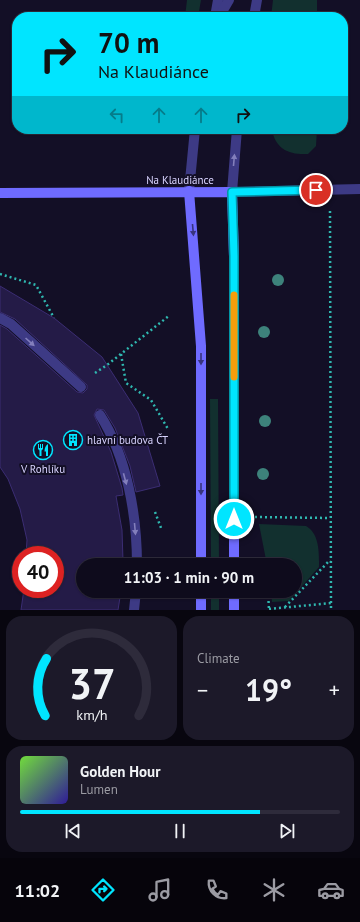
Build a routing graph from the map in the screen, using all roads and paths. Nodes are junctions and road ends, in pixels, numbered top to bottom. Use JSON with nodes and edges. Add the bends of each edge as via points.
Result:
{"nodes":[{"id":1,"x":218,"y":0,"type":"edge"},
{"id":2,"x":229,"y":0,"type":"edge"},
{"id":3,"x":257,"y":0,"type":"edge"},
{"id":4,"x":216,"y":12,"type":"edge"},
{"id":5,"x":222,"y":12,"type":"edge"},
{"id":6,"x":255,"y":12,"type":"edge"},
{"id":7,"x":195,"y":134,"type":"edge"},
{"id":8,"x":237,"y":134,"type":"edge"},
{"id":9,"x":360,"y":189,"type":"edge"},
{"id":10,"x":189,"y":191,"type":"junction"},
{"id":11,"x":232,"y":192,"type":"junction"},
{"id":12,"x":0,"y":193,"type":"edge"},
{"id":13,"x":330,"y":211,"type":"dead end"},
{"id":14,"x":0,"y":274,"type":"edge"},
{"id":15,"x":170,"y":315,"type":"dead end"},
{"id":16,"x":0,"y":318,"type":"edge"},
{"id":17,"x":54,"y":318,"type":"dead end"},
{"id":18,"x":121,"y":354,"type":"junction"},
{"id":19,"x":92,"y":375,"type":"dead end"},
{"id":20,"x":81,"y":387,"type":"dead end"},
{"id":21,"x":100,"y":415,"type":"dead end"},
{"id":22,"x":168,"y":429,"type":"dead end"},
{"id":23,"x":254,"y":517,"type":"dead end"},
{"id":24,"x":330,"y":518,"type":"junction"},
{"id":25,"x":136,"y":558,"type":"edge"},
{"id":26,"x":201,"y":558,"type":"edge"},
{"id":27,"x":234,"y":558,"type":"edge"},
{"id":28,"x":330,"y":560,"type":"junction"},
{"id":29,"x":135,"y":598,"type":"edge"},
{"id":30,"x":201,"y":598,"type":"edge"},
{"id":31,"x":234,"y":598,"type":"edge"},
{"id":32,"x":268,"y":598,"type":"edge"},
{"id":33,"x":331,"y":603,"type":"junction"},
{"id":34,"x":285,"y":607,"type":"junction"},
{"id":35,"x":269,"y":609,"type":"edge"},
{"id":36,"x":134,"y":610,"type":"edge"},
{"id":37,"x":201,"y":610,"type":"edge"},
{"id":38,"x":234,"y":610,"type":"edge"},
{"id":39,"x":331,"y":610,"type":"edge"}],
"edges":[{"from":1,"to":4,"type":"street"},
{"from":2,"to":5,"type":"street"},
{"from":3,"to":6,"type":"street"},
{"from":7,"to":10,"type":"street"},
{"from":11,"to":8,"type":"street","one_way":true},
{"from":9,"to":11,"type":"street","name":"Na Klaudiánce"},
{"from":10,"to":11,"type":"street","name":"Na Klaudiánce"},
{"from":10,"to":12,"type":"street","name":"Na Klaudiánce"},
{"from":10,"to":26,"type":"street","one_way":true,"via":[[201,346]]},
{"from":11,"to":27,"type":"street"},
{"from":13,"to":24,"type":"path"},
{"from":14,"to":17,"type":"path","via":[[36,285]]},
{"from":15,"to":18,"type":"path"},
{"from":16,"to":20,"type":"street","one_way":true,"via":[[11,324]]},
{"from":18,"to":19,"type":"path"},
{"from":18,"to":22,"type":"path","via":[[126,383],[151,400]]},
{"from":21,"to":25,"type":"street","one_way":true,"via":[[110,432],[129,494]]},
{"from":23,"to":24,"type":"path"},
{"from":24,"to":28,"type":"path"},
{"from":28,"to":33,"type":"path"},
{"from":28,"to":34,"type":"path"},
{"from":29,"to":36,"type":"street"},
{"from":30,"to":37,"type":"street"},
{"from":31,"to":38,"type":"street"},
{"from":32,"to":35,"type":"path"},
{"from":33,"to":34,"type":"path"},
{"from":33,"to":39,"type":"path"},
{"from":34,"to":35,"type":"path"}]}
